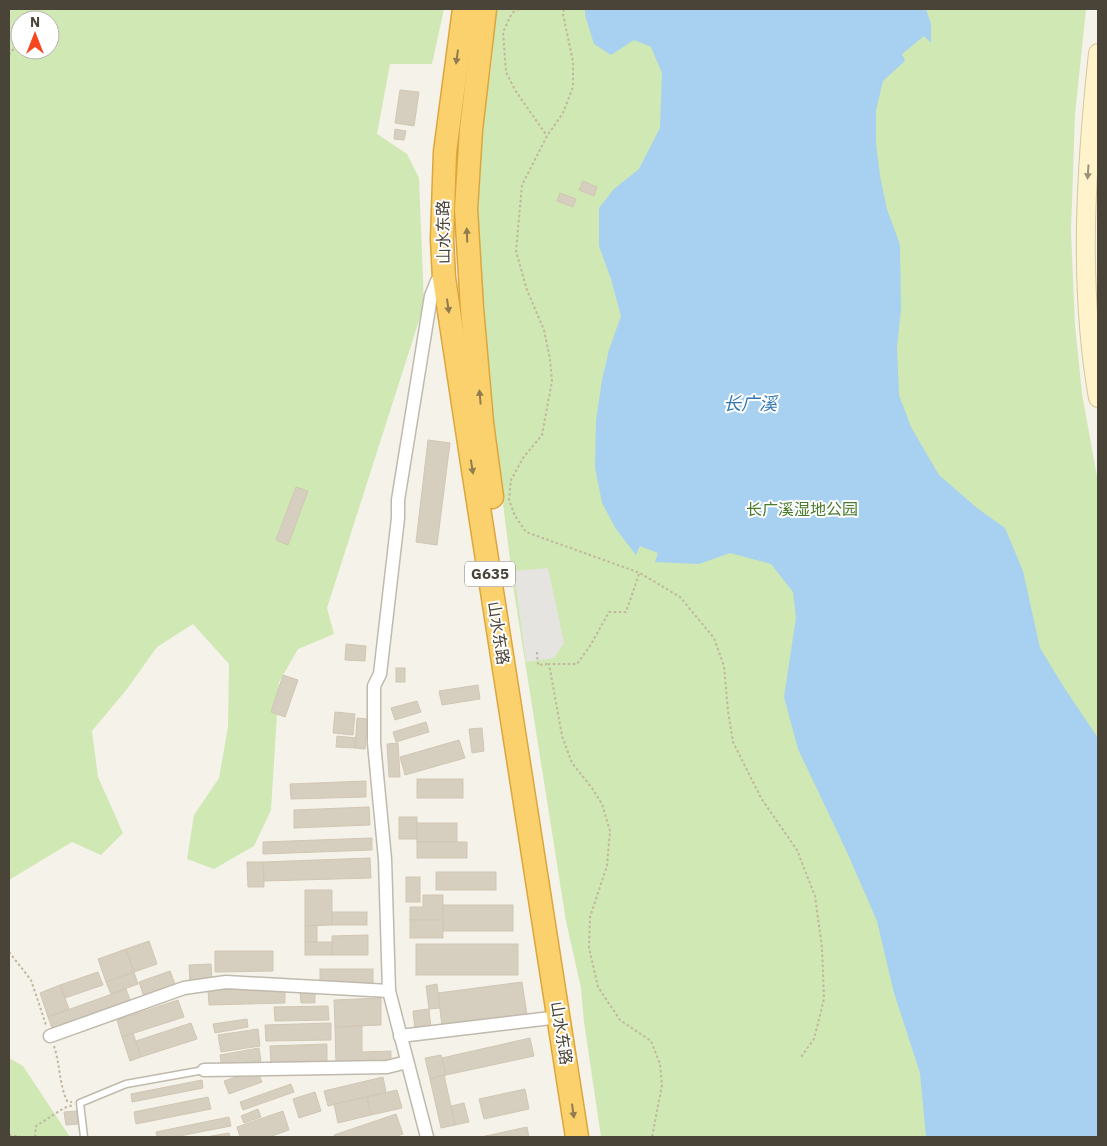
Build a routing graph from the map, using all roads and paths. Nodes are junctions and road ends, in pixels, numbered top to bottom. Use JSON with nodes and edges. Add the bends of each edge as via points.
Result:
{"nodes":[{"id":1,"x":464,"y":9,"type":"edge"},
{"id":2,"x":485,"y":9,"type":"edge"},
{"id":3,"x":518,"y":9,"type":"edge"},
{"id":4,"x":564,"y":9,"type":"edge"},
{"id":5,"x":1098,"y":54,"type":"edge"},
{"id":6,"x":547,"y":136,"type":"junction"},
{"id":7,"x":444,"y":278,"type":"junction"},
{"id":8,"x":1098,"y":398,"type":"edge"},
{"id":9,"x":490,"y":533,"type":"junction"},
{"id":10,"x":640,"y":573,"type":"junction"},
{"id":11,"x":537,"y":652,"type":"dead end"},
{"id":12,"x":549,"y":664,"type":"junction"},
{"id":13,"x":389,"y":991,"type":"junction"},
{"id":14,"x":559,"y":1017,"type":"junction"},
{"id":15,"x":50,"y":1036,"type":"dead end"},
{"id":16,"x":400,"y":1036,"type":"junction"},
{"id":17,"x":800,"y":1057,"type":"dead end"},
{"id":18,"x":407,"y":1062,"type":"junction"},
{"id":19,"x":204,"y":1070,"type":"joint"},
{"id":20,"x":80,"y":1103,"type":"junction"},
{"id":21,"x":9,"y":1135,"type":"edge"},
{"id":22,"x":22,"y":1137,"type":"edge"},
{"id":23,"x":35,"y":1137,"type":"edge"},
{"id":24,"x":84,"y":1137,"type":"edge"},
{"id":25,"x":427,"y":1137,"type":"edge"},
{"id":26,"x":577,"y":1137,"type":"edge"},
{"id":27,"x":593,"y":1137,"type":"edge"},
{"id":28,"x":652,"y":1137,"type":"edge"}],
"edges":[{"from":1,"to":7,"type":"highway","name":"山水东路","number":"G635","one_way":true,"via":[[445,152]]},
{"from":9,"to":2,"type":"highway","name":"山水东路","number":"G635","one_way":true,"via":[[466,209]]},
{"from":3,"to":6,"type":"path","via":[[512,13],[503,32],[506,72]]},
{"from":4,"to":6,"type":"path","via":[[573,62],[573,87],[563,113]]},
{"from":5,"to":8,"type":"main road","one_way":true,"via":[[1086,198],[1088,316]]},
{"from":6,"to":10,"type":"path","via":[[522,186],[516,250],[544,330],[552,381],[542,435],[523,458],[511,480],[509,500],[526,532]]},
{"from":7,"to":9,"type":"highway","name":"山水东路","number":"G635","one_way":true},
{"from":7,"to":13,"type":"street","via":[[437,281],[431,296],[398,500],[380,674],[374,686],[374,743],[385,859]]},
{"from":9,"to":14,"type":"highway","name":"山水东路","number":"G635"},
{"from":9,"to":27,"type":"highway","name":"山水东路","number":"G635"},
{"from":10,"to":12,"type":"path","via":[[626,612],[608,612],[577,664]]},
{"from":10,"to":17,"type":"path","via":[[680,597],[714,638],[724,666],[733,742],[761,798],[797,850],[815,896],[824,999],[814,1038]]},
{"from":11,"to":12,"type":"path","via":[[538,665]]},
{"from":12,"to":28,"type":"path","via":[[562,736],[572,762],[602,804],[610,831],[607,866],[590,917],[589,948],[598,987],[620,1020],[650,1041],[660,1064],[662,1085]]},
{"from":13,"to":15,"type":"street","via":[[226,982],[184,988]]},
{"from":13,"to":16,"type":"street"},
{"from":14,"to":16,"type":"street"},
{"from":14,"to":26,"type":"highway","name":"山水东路","number":"G635","one_way":true},
{"from":16,"to":18,"type":"street"},
{"from":18,"to":19,"type":"street","via":[[388,1067]]},
{"from":18,"to":25,"type":"street"},
{"from":19,"to":20,"type":"lane","via":[[126,1084]]},
{"from":20,"to":23,"type":"path","via":[[64,1108],[36,1126]]},
{"from":20,"to":24,"type":"lane"},
{"from":21,"to":22,"type":"path"}]}
